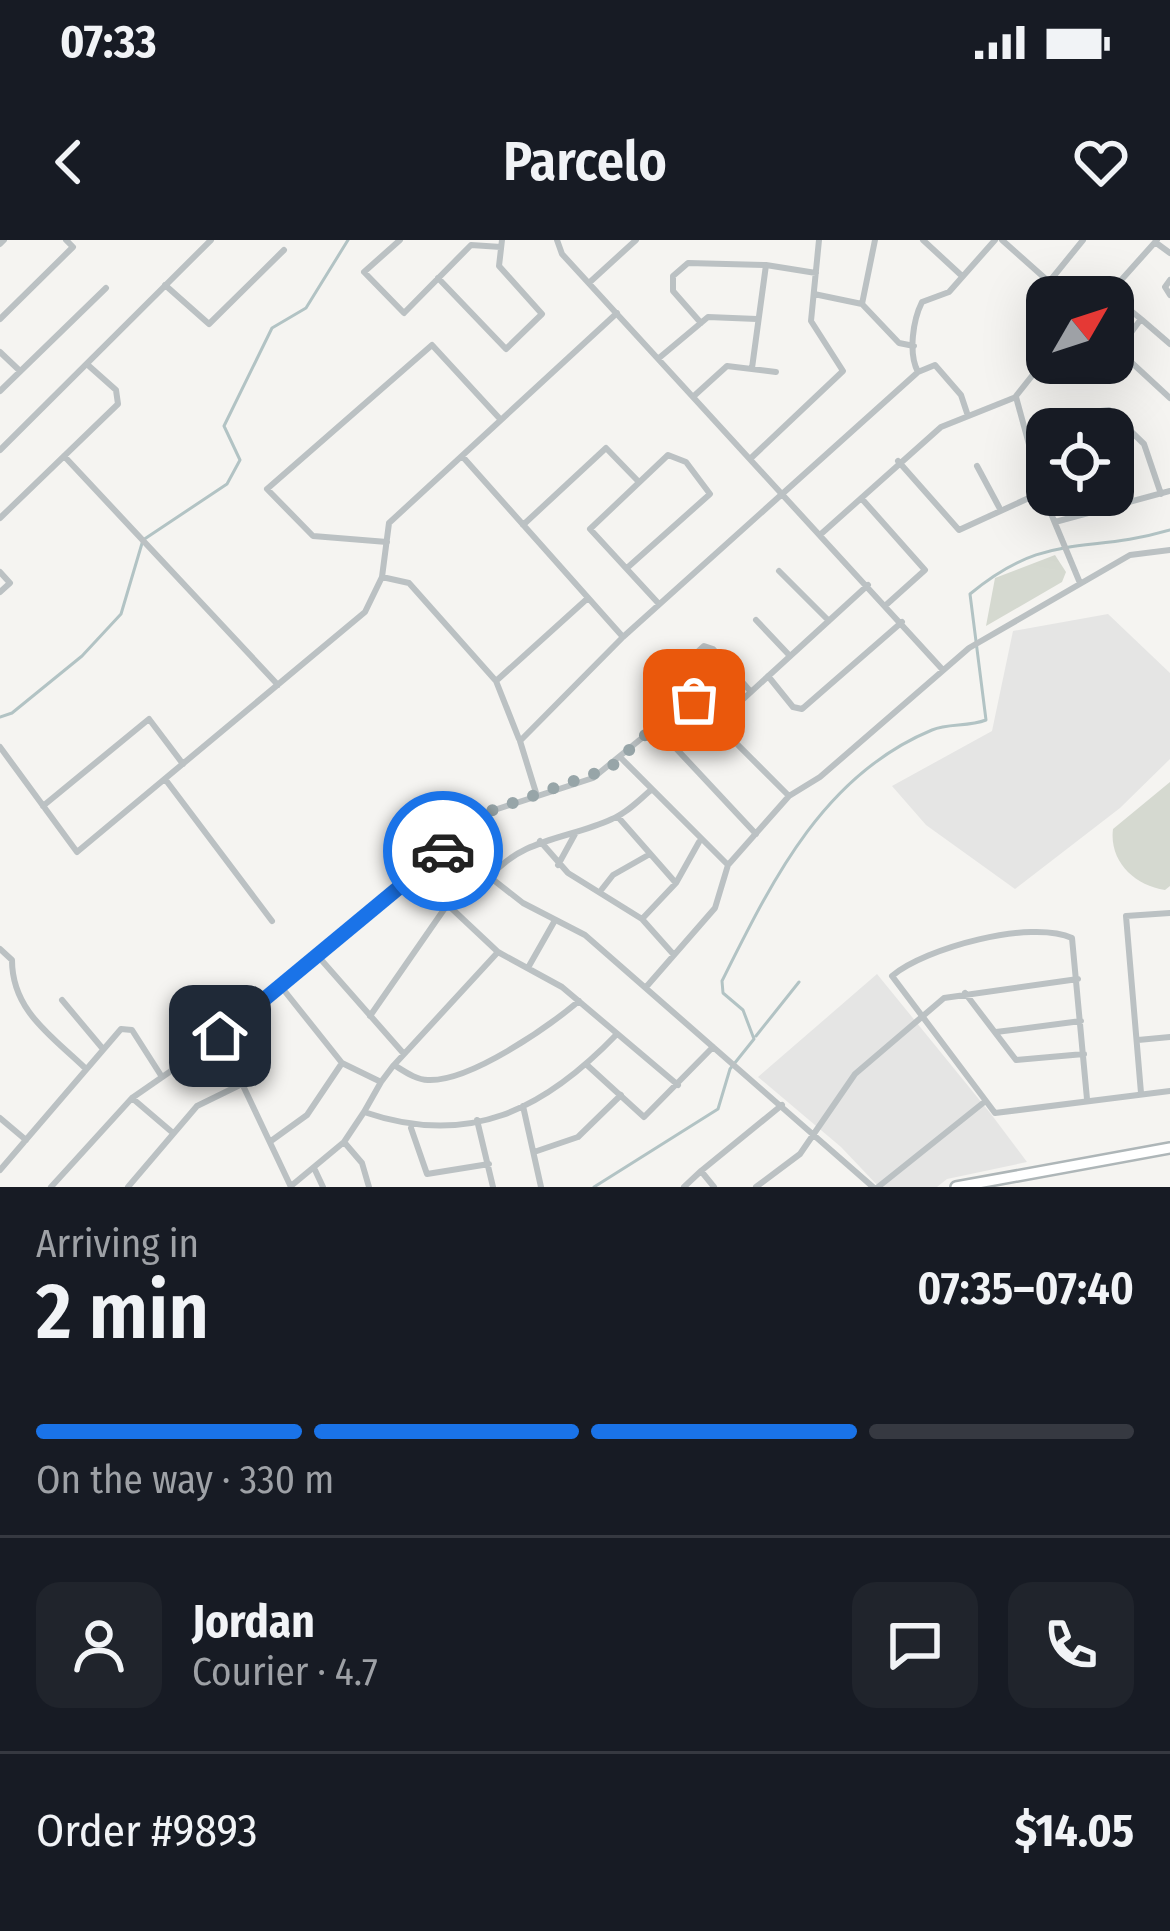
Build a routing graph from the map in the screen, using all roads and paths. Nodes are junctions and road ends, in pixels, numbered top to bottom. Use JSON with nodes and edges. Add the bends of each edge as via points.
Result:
{"nodes":[{"id":1,"x":66,"y":240,"type":"edge"},
{"id":2,"x":211,"y":240,"type":"edge"},
{"id":3,"x":400,"y":240,"type":"edge"},
{"id":4,"x":557,"y":240,"type":"edge"},
{"id":5,"x":819,"y":240,"type":"edge"},
{"id":6,"x":875,"y":240,"type":"edge"},
{"id":7,"x":923,"y":240,"type":"edge"},
{"id":8,"x":998,"y":240,"type":"edge"},
{"id":9,"x":1082,"y":240,"type":"edge"},
{"id":10,"x":1139,"y":240,"type":"edge"},
{"id":11,"x":630,"y":242,"type":"edge"},
{"id":12,"x":1154,"y":243,"type":"edge"},
{"id":13,"x":502,"y":244,"type":"edge"},
{"id":14,"x":284,"y":250,"type":"dead end"},
{"id":15,"x":1170,"y":253,"type":"edge"},
{"id":16,"x":766,"y":265,"type":"junction"},
{"id":17,"x":816,"y":273,"type":"junction"},
{"id":18,"x":962,"y":276,"type":"junction"},
{"id":19,"x":1042,"y":276,"type":"edge"},
{"id":20,"x":1054,"y":276,"type":"edge"},
{"id":21,"x":1124,"y":276,"type":"edge"},
{"id":22,"x":438,"y":278,"type":"junction"},
{"id":23,"x":1170,"y":280,"type":"edge"},
{"id":24,"x":589,"y":283,"type":"junction"},
{"id":25,"x":165,"y":285,"type":"junction"},
{"id":26,"x":106,"y":287,"type":"dead end"},
{"id":27,"x":814,"y":294,"type":"junction"},
{"id":28,"x":1170,"y":295,"type":"edge"},
{"id":29,"x":862,"y":304,"type":"junction"},
{"id":30,"x":617,"y":314,"type":"junction"},
{"id":31,"x":1134,"y":314,"type":"edge"},
{"id":32,"x":0,"y":319,"type":"edge"},
{"id":33,"x":757,"y":319,"type":"junction"},
{"id":34,"x":1141,"y":319,"type":"junction"},
{"id":35,"x":701,"y":323,"type":"junction"},
{"id":36,"x":1170,"y":344,"type":"edge"},
{"id":37,"x":914,"y":346,"type":"junction"},
{"id":38,"x":0,"y":352,"type":"edge"},
{"id":39,"x":659,"y":358,"type":"junction"},
{"id":40,"x":89,"y":365,"type":"junction"},
{"id":41,"x":752,"y":368,"type":"junction"},
{"id":42,"x":20,"y":371,"type":"junction"},
{"id":43,"x":776,"y":371,"type":"dead end"},
{"id":44,"x":918,"y":372,"type":"junction"},
{"id":45,"x":1026,"y":384,"type":"edge"},
{"id":46,"x":0,"y":391,"type":"edge"},
{"id":47,"x":694,"y":396,"type":"junction"},
{"id":48,"x":1016,"y":397,"type":"junction"},
{"id":49,"x":1170,"y":398,"type":"edge"},
{"id":50,"x":967,"y":413,"type":"junction"},
{"id":51,"x":501,"y":420,"type":"junction"},
{"id":52,"x":1026,"y":434,"type":"edge"},
{"id":53,"x":1134,"y":435,"type":"edge"},
{"id":54,"x":0,"y":450,"type":"edge"},
{"id":55,"x":64,"y":456,"type":"junction"},
{"id":56,"x":462,"y":456,"type":"junction"},
{"id":57,"x":750,"y":459,"type":"junction"},
{"id":58,"x":898,"y":461,"type":"junction"},
{"id":59,"x":977,"y":466,"type":"dead end"},
{"id":60,"x":638,"y":481,"type":"junction"},
{"id":61,"x":1166,"y":493,"type":"edge"},
{"id":62,"x":784,"y":497,"type":"junction"},
{"id":63,"x":1026,"y":498,"type":"edge"},
{"id":64,"x":862,"y":499,"type":"junction"},
{"id":65,"x":1134,"y":503,"type":"edge"},
{"id":66,"x":999,"y":507,"type":"junction"},
{"id":67,"x":1052,"y":516,"type":"edge"},
{"id":68,"x":1087,"y":516,"type":"edge"},
{"id":69,"x":0,"y":518,"type":"edge"},
{"id":70,"x":1055,"y":522,"type":"junction"},
{"id":71,"x":523,"y":525,"type":"junction"},
{"id":72,"x":821,"y":534,"type":"junction"},
{"id":73,"x":387,"y":542,"type":"junction"},
{"id":74,"x":1170,"y":550,"type":"edge"},
{"id":75,"x":627,"y":568,"type":"junction"},
{"id":76,"x":779,"y":571,"type":"dead end"},
{"id":77,"x":0,"y":572,"type":"edge"},
{"id":78,"x":382,"y":577,"type":"junction"},
{"id":79,"x":1079,"y":583,"type":"junction"},
{"id":80,"x":868,"y":585,"type":"junction"},
{"id":81,"x":0,"y":592,"type":"edge"},
{"id":82,"x":588,"y":598,"type":"junction"},
{"id":83,"x":659,"y":604,"type":"junction"},
{"id":84,"x":886,"y":605,"type":"junction"},
{"id":85,"x":756,"y":620,"type":"dead end"},
{"id":86,"x":829,"y":621,"type":"junction"},
{"id":87,"x":902,"y":622,"type":"junction"},
{"id":88,"x":623,"y":637,"type":"junction"},
{"id":89,"x":790,"y":656,"type":"junction"},
{"id":90,"x":691,"y":658,"type":"dead end"},
{"id":91,"x":942,"y":669,"type":"junction"},
{"id":92,"x":768,"y":676,"type":"junction"},
{"id":93,"x":496,"y":681,"type":"junction"},
{"id":94,"x":278,"y":685,"type":"junction"},
{"id":95,"x":751,"y":692,"type":"junction"},
{"id":96,"x":717,"y":723,"type":"junction"},
{"id":97,"x":656,"y":727,"type":"junction"},
{"id":98,"x":520,"y":741,"type":"junction"},
{"id":99,"x":0,"y":747,"type":"edge"},
{"id":100,"x":621,"y":758,"type":"junction"},
{"id":101,"x":183,"y":764,"type":"junction"},
{"id":102,"x":165,"y":779,"type":"junction"},
{"id":103,"x":651,"y":790,"type":"junction"},
{"id":104,"x":537,"y":796,"type":"junction"},
{"id":105,"x":789,"y":796,"type":"junction"},
{"id":106,"x":43,"y":806,"type":"junction"},
{"id":107,"x":618,"y":817,"type":"junction"},
{"id":108,"x":575,"y":834,"type":"junction"},
{"id":109,"x":757,"y":835,"type":"junction"},
{"id":110,"x":540,"y":841,"type":"junction"},
{"id":111,"x":699,"y":842,"type":"junction"},
{"id":112,"x":450,"y":846,"type":"junction"},
{"id":113,"x":650,"y":854,"type":"junction"},
{"id":114,"x":558,"y":865,"type":"junction"},
{"id":115,"x":728,"y":866,"type":"junction"},
{"id":116,"x":415,"y":874,"type":"junction"},
{"id":117,"x":490,"y":877,"type":"junction"},
{"id":118,"x":676,"y":883,"type":"junction"},
{"id":119,"x":602,"y":889,"type":"junction"},
{"id":120,"x":445,"y":908,"type":"junction"},
{"id":121,"x":1170,"y":913,"type":"edge"},
{"id":122,"x":642,"y":919,"type":"junction"},
{"id":123,"x":555,"y":920,"type":"junction"},
{"id":124,"x":272,"y":921,"type":"dead end"},
{"id":125,"x":0,"y":949,"type":"edge"},
{"id":126,"x":498,"y":952,"type":"junction"},
{"id":127,"x":674,"y":955,"type":"junction"},
{"id":128,"x":317,"y":956,"type":"junction"},
{"id":129,"x":529,"y":966,"type":"junction"},
{"id":130,"x":1078,"y":979,"type":"junction"},
{"id":131,"x":279,"y":984,"type":"junction"},
{"id":132,"x":647,"y":986,"type":"junction"},
{"id":133,"x":964,"y":992,"type":"junction"},
{"id":134,"x":62,"y":1000,"type":"dead end"},
{"id":135,"x":579,"y":1001,"type":"junction"},
{"id":136,"x":370,"y":1016,"type":"junction"},
{"id":137,"x":919,"y":1016,"type":"junction"},
{"id":138,"x":1081,"y":1021,"type":"junction"},
{"id":139,"x":994,"y":1033,"type":"junction"},
{"id":140,"x":617,"y":1034,"type":"junction"},
{"id":141,"x":220,"y":1036,"type":"junction"},
{"id":142,"x":1170,"y":1037,"type":"edge"},
{"id":143,"x":1136,"y":1040,"type":"junction"},
{"id":144,"x":103,"y":1049,"type":"junction"},
{"id":145,"x":716,"y":1050,"type":"junction"},
{"id":146,"x":404,"y":1054,"type":"junction"},
{"id":147,"x":1084,"y":1054,"type":"junction"},
{"id":148,"x":342,"y":1063,"type":"junction"},
{"id":149,"x":394,"y":1065,"type":"junction"},
{"id":150,"x":587,"y":1065,"type":"junction"},
{"id":151,"x":86,"y":1069,"type":"junction"},
{"id":152,"x":162,"y":1077,"type":"junction"},
{"id":153,"x":381,"y":1082,"type":"junction"},
{"id":154,"x":244,"y":1083,"type":"junction"},
{"id":155,"x":678,"y":1085,"type":"junction"},
{"id":156,"x":1170,"y":1091,"type":"edge"},
{"id":157,"x":1141,"y":1093,"type":"junction"},
{"id":158,"x":622,"y":1095,"type":"junction"},
{"id":159,"x":132,"y":1098,"type":"junction"},
{"id":160,"x":1087,"y":1099,"type":"junction"},
{"id":161,"x":983,"y":1103,"type":"junction"},
{"id":162,"x":782,"y":1105,"type":"junction"},
{"id":163,"x":523,"y":1106,"type":"junction"},
{"id":164,"x":364,"y":1112,"type":"junction"},
{"id":165,"x":0,"y":1118,"type":"edge"},
{"id":166,"x":477,"y":1120,"type":"junction"},
{"id":167,"x":411,"y":1128,"type":"junction"},
{"id":168,"x":173,"y":1133,"type":"junction"},
{"id":169,"x":817,"y":1133,"type":"junction"},
{"id":170,"x":26,"y":1140,"type":"junction"},
{"id":171,"x":271,"y":1141,"type":"junction"},
{"id":172,"x":344,"y":1142,"type":"junction"},
{"id":173,"x":1170,"y":1148,"type":"edge"},
{"id":174,"x":537,"y":1151,"type":"junction"},
{"id":175,"x":489,"y":1164,"type":"junction"},
{"id":176,"x":0,"y":1170,"type":"edge"},
{"id":177,"x":315,"y":1170,"type":"junction"},
{"id":178,"x":701,"y":1172,"type":"junction"},
{"id":179,"x":51,"y":1187,"type":"edge"},
{"id":180,"x":128,"y":1187,"type":"edge"},
{"id":181,"x":291,"y":1187,"type":"edge"},
{"id":182,"x":323,"y":1187,"type":"edge"},
{"id":183,"x":369,"y":1187,"type":"edge"},
{"id":184,"x":494,"y":1187,"type":"edge"},
{"id":185,"x":542,"y":1187,"type":"edge"},
{"id":186,"x":684,"y":1187,"type":"edge"},
{"id":187,"x":714,"y":1187,"type":"edge"},
{"id":188,"x":756,"y":1187,"type":"edge"},
{"id":189,"x":875,"y":1187,"type":"edge"},
{"id":190,"x":956,"y":1187,"type":"edge"}],
"edges":[{"from":1,"to":32,"type":"street","via":[[73,247]]},
{"from":2,"to":25,"type":"street"},
{"from":3,"to":22,"type":"street","via":[[364,272],[404,313]]},
{"from":4,"to":24,"type":"street"},
{"from":5,"to":17,"type":"street"},
{"from":6,"to":29,"type":"street"},
{"from":7,"to":18,"type":"street"},
{"from":8,"to":18,"type":"street"},
{"from":8,"to":19,"type":"street"},
{"from":9,"to":20,"type":"street"},
{"from":10,"to":12,"type":"street"},
{"from":11,"to":24,"type":"street"},
{"from":12,"to":15,"type":"street"},
{"from":12,"to":21,"type":"street"},
{"from":13,"to":22,"type":"street","via":[[471,245]]},
{"from":13,"to":22,"type":"street","via":[[500,266],[542,314],[506,350]]},
{"from":14,"to":25,"type":"street","via":[[209,324]]},
{"from":16,"to":17,"type":"street"},
{"from":16,"to":33,"type":"street"},
{"from":16,"to":35,"type":"street","via":[[688,263],[673,276],[673,291]]},
{"from":17,"to":27,"type":"street"},
{"from":18,"to":37,"type":"street","via":[[944,296],[922,302]]},
{"from":23,"to":28,"type":"street"},
{"from":24,"to":30,"type":"street"},
{"from":25,"to":40,"type":"street"},
{"from":26,"to":42,"type":"street"},
{"from":27,"to":29,"type":"street"},
{"from":27,"to":57,"type":"street","via":[[812,326],[843,371]]},
{"from":29,"to":37,"type":"street","via":[[899,343]]},
{"from":30,"to":39,"type":"street"},
{"from":30,"to":51,"type":"street"},
{"from":31,"to":34,"type":"street"},
{"from":33,"to":35,"type":"street","via":[[718,314]]},
{"from":33,"to":41,"type":"street"},
{"from":34,"to":36,"type":"street"},
{"from":34,"to":49,"type":"street","via":[[1117,348]]},
{"from":35,"to":39,"type":"street"},
{"from":37,"to":44,"type":"street"},
{"from":38,"to":42,"type":"street"},
{"from":39,"to":47,"type":"street"},
{"from":40,"to":54,"type":"street"},
{"from":40,"to":55,"type":"street","via":[[116,390],[118,404]]},
{"from":41,"to":43,"type":"street"},
{"from":41,"to":47,"type":"street","via":[[727,366]]},
{"from":42,"to":46,"type":"street"},
{"from":44,"to":50,"type":"street","via":[[935,364]]},
{"from":44,"to":62,"type":"street"},
{"from":45,"to":48,"type":"street"},
{"from":47,"to":57,"type":"street"},
{"from":48,"to":50,"type":"street"},
{"from":48,"to":52,"type":"street"},
{"from":50,"to":58,"type":"street"},
{"from":51,"to":56,"type":"street"},
{"from":51,"to":73,"type":"street","via":[[432,345],[267,489],[313,536]]},
{"from":53,"to":61,"type":"street"},
{"from":55,"to":69,"type":"street"},
{"from":55,"to":94,"type":"street"},
{"from":56,"to":71,"type":"street"},
{"from":56,"to":73,"type":"street","via":[[389,523]]},
{"from":57,"to":62,"type":"street"},
{"from":58,"to":64,"type":"street"},
{"from":58,"to":66,"type":"street","via":[[959,530]]},
{"from":59,"to":66,"type":"street"},
{"from":60,"to":71,"type":"street","via":[[606,448]]},
{"from":60,"to":75,"type":"street","via":[[590,529]]},
{"from":60,"to":75,"type":"street","via":[[668,454],[686,462],[710,494]]},
{"from":61,"to":65,"type":"street"},
{"from":62,"to":72,"type":"street"},
{"from":62,"to":83,"type":"street"},
{"from":63,"to":66,"type":"street"},
{"from":64,"to":72,"type":"street"},
{"from":64,"to":84,"type":"street","via":[[925,570]]},
{"from":67,"to":70,"type":"street"},
{"from":68,"to":70,"type":"street"},
{"from":70,"to":79,"type":"street"},
{"from":71,"to":82,"type":"street"},
{"from":72,"to":80,"type":"street"},
{"from":73,"to":78,"type":"street"},
{"from":74,"to":79,"type":"street","via":[[1130,555]]},
{"from":75,"to":83,"type":"street"},
{"from":76,"to":86,"type":"street"},
{"from":77,"to":81,"type":"street","via":[[10,583]]},
{"from":78,"to":93,"type":"street","via":[[409,584]]},
{"from":78,"to":94,"type":"street","via":[[365,612]]},
{"from":79,"to":91,"type":"street"},
{"from":80,"to":84,"type":"street"},
{"from":80,"to":86,"type":"street"},
{"from":82,"to":88,"type":"street"},
{"from":82,"to":93,"type":"street"},
{"from":83,"to":88,"type":"street"},
{"from":84,"to":87,"type":"street"},
{"from":85,"to":89,"type":"street"},
{"from":86,"to":89,"type":"street"},
{"from":87,"to":91,"type":"street"},
{"from":87,"to":92,"type":"street","via":[[802,709]]},
{"from":88,"to":98,"type":"street"},
{"from":89,"to":92,"type":"street"},
{"from":90,"to":95,"type":"street","via":[[709,646]]},
{"from":91,"to":105,"type":"street"},
{"from":92,"to":95,"type":"street"},
{"from":93,"to":98,"type":"street"},
{"from":94,"to":101,"type":"street"},
{"from":95,"to":96,"type":"street"},
{"from":96,"to":97,"type":"street","via":[[687,698]]},
{"from":96,"to":105,"type":"street"},
{"from":97,"to":100,"type":"street"},
{"from":97,"to":109,"type":"street"},
{"from":98,"to":104,"type":"street"},
{"from":99,"to":106,"type":"street"},
{"from":100,"to":103,"type":"street"},
{"from":100,"to":104,"type":"street","via":[[593,778]]},
{"from":101,"to":102,"type":"street"},
{"from":101,"to":106,"type":"street","via":[[149,719]]},
{"from":102,"to":106,"type":"street","via":[[77,852]]},
{"from":102,"to":124,"type":"street"},
{"from":103,"to":107,"type":"street"},
{"from":103,"to":111,"type":"street"},
{"from":104,"to":112,"type":"street","via":[[482,814]]},
{"from":105,"to":109,"type":"street"},
{"from":107,"to":108,"type":"street"},
{"from":107,"to":113,"type":"street"},
{"from":108,"to":110,"type":"street"},
{"from":108,"to":114,"type":"street"},
{"from":109,"to":115,"type":"street"},
{"from":110,"to":114,"type":"street"},
{"from":110,"to":117,"type":"street"},
{"from":111,"to":115,"type":"street"},
{"from":111,"to":118,"type":"street"},
{"from":112,"to":116,"type":"street"},
{"from":112,"to":117,"type":"street"},
{"from":113,"to":118,"type":"street"},
{"from":113,"to":119,"type":"street"},
{"from":114,"to":119,"type":"street"},
{"from":115,"to":127,"type":"street","via":[[715,908]]},
{"from":116,"to":120,"type":"street"},
{"from":116,"to":128,"type":"street"},
{"from":117,"to":123,"type":"street"},
{"from":118,"to":122,"type":"street"},
{"from":119,"to":122,"type":"street"},
{"from":120,"to":126,"type":"street"},
{"from":120,"to":136,"type":"street"},
{"from":121,"to":143,"type":"street","via":[[1126,916]]},
{"from":122,"to":127,"type":"street"},
{"from":123,"to":129,"type":"street"},
{"from":123,"to":132,"type":"street","via":[[585,934]]},
{"from":125,"to":151,"type":"street","via":[[12,960],[34,1023]]},
{"from":126,"to":129,"type":"street"},
{"from":126,"to":146,"type":"street"},
{"from":127,"to":132,"type":"street"},
{"from":128,"to":131,"type":"street"},
{"from":128,"to":136,"type":"street"},
{"from":129,"to":135,"type":"street"},
{"from":130,"to":133,"type":"street"},
{"from":130,"to":137,"type":"street","via":[[1075,946],[1065,934],[942,946],[892,976]]},
{"from":130,"to":138,"type":"street"},
{"from":131,"to":141,"type":"street"},
{"from":131,"to":148,"type":"street"},
{"from":132,"to":145,"type":"street"},
{"from":133,"to":137,"type":"street"},
{"from":133,"to":139,"type":"street"},
{"from":134,"to":144,"type":"street"},
{"from":135,"to":140,"type":"street"},
{"from":135,"to":149,"type":"street","via":[[526,1040],[435,1080]]},
{"from":136,"to":146,"type":"street"},
{"from":137,"to":161,"type":"street"},
{"from":137,"to":169,"type":"street","via":[[855,1073]]},
{"from":138,"to":139,"type":"street"},
{"from":138,"to":147,"type":"street"},
{"from":139,"to":147,"type":"street","via":[[1016,1060]]},
{"from":140,"to":150,"type":"street"},
{"from":140,"to":155,"type":"street"},
{"from":141,"to":152,"type":"street"},
{"from":141,"to":154,"type":"street"},
{"from":142,"to":143,"type":"street"},
{"from":143,"to":157,"type":"street"},
{"from":144,"to":151,"type":"street"},
{"from":144,"to":152,"type":"street","via":[[121,1029],[132,1030]]},
{"from":145,"to":155,"type":"street"},
{"from":145,"to":162,"type":"street"},
{"from":146,"to":149,"type":"street"},
{"from":147,"to":160,"type":"street"},
{"from":148,"to":153,"type":"street"},
{"from":148,"to":171,"type":"street","via":[[307,1115]]},
{"from":149,"to":153,"type":"street"},
{"from":150,"to":158,"type":"street"},
{"from":150,"to":163,"type":"street"},
{"from":151,"to":170,"type":"street"},
{"from":152,"to":159,"type":"street"},
{"from":153,"to":164,"type":"street"},
{"from":154,"to":168,"type":"street","via":[[197,1106]]},
{"from":154,"to":171,"type":"street"},
{"from":155,"to":158,"type":"street","via":[[646,1116]]},
{"from":156,"to":157,"type":"street"},
{"from":157,"to":160,"type":"street"},
{"from":158,"to":174,"type":"street","via":[[590,1130]]},
{"from":159,"to":168,"type":"street"},
{"from":159,"to":179,"type":"street"},
{"from":160,"to":161,"type":"street","via":[[1002,1113]]},
{"from":161,"to":189,"type":"street"},
{"from":162,"to":169,"type":"street"},
{"from":162,"to":178,"type":"street"},
{"from":163,"to":166,"type":"street"},
{"from":163,"to":174,"type":"street"},
{"from":164,"to":167,"type":"street"},
{"from":164,"to":172,"type":"street"},
{"from":165,"to":170,"type":"street"},
{"from":166,"to":167,"type":"street"},
{"from":166,"to":175,"type":"street"},
{"from":167,"to":175,"type":"street","via":[[427,1174]]},
{"from":168,"to":180,"type":"street"},
{"from":169,"to":188,"type":"street"},
{"from":169,"to":189,"type":"street"},
{"from":170,"to":176,"type":"street"},
{"from":171,"to":181,"type":"street"},
{"from":172,"to":177,"type":"street"},
{"from":172,"to":183,"type":"street"},
{"from":173,"to":190,"type":"street"},
{"from":174,"to":185,"type":"street"},
{"from":175,"to":184,"type":"street"},
{"from":177,"to":181,"type":"street"},
{"from":177,"to":182,"type":"street"},
{"from":178,"to":186,"type":"street"},
{"from":178,"to":187,"type":"street"}]}
